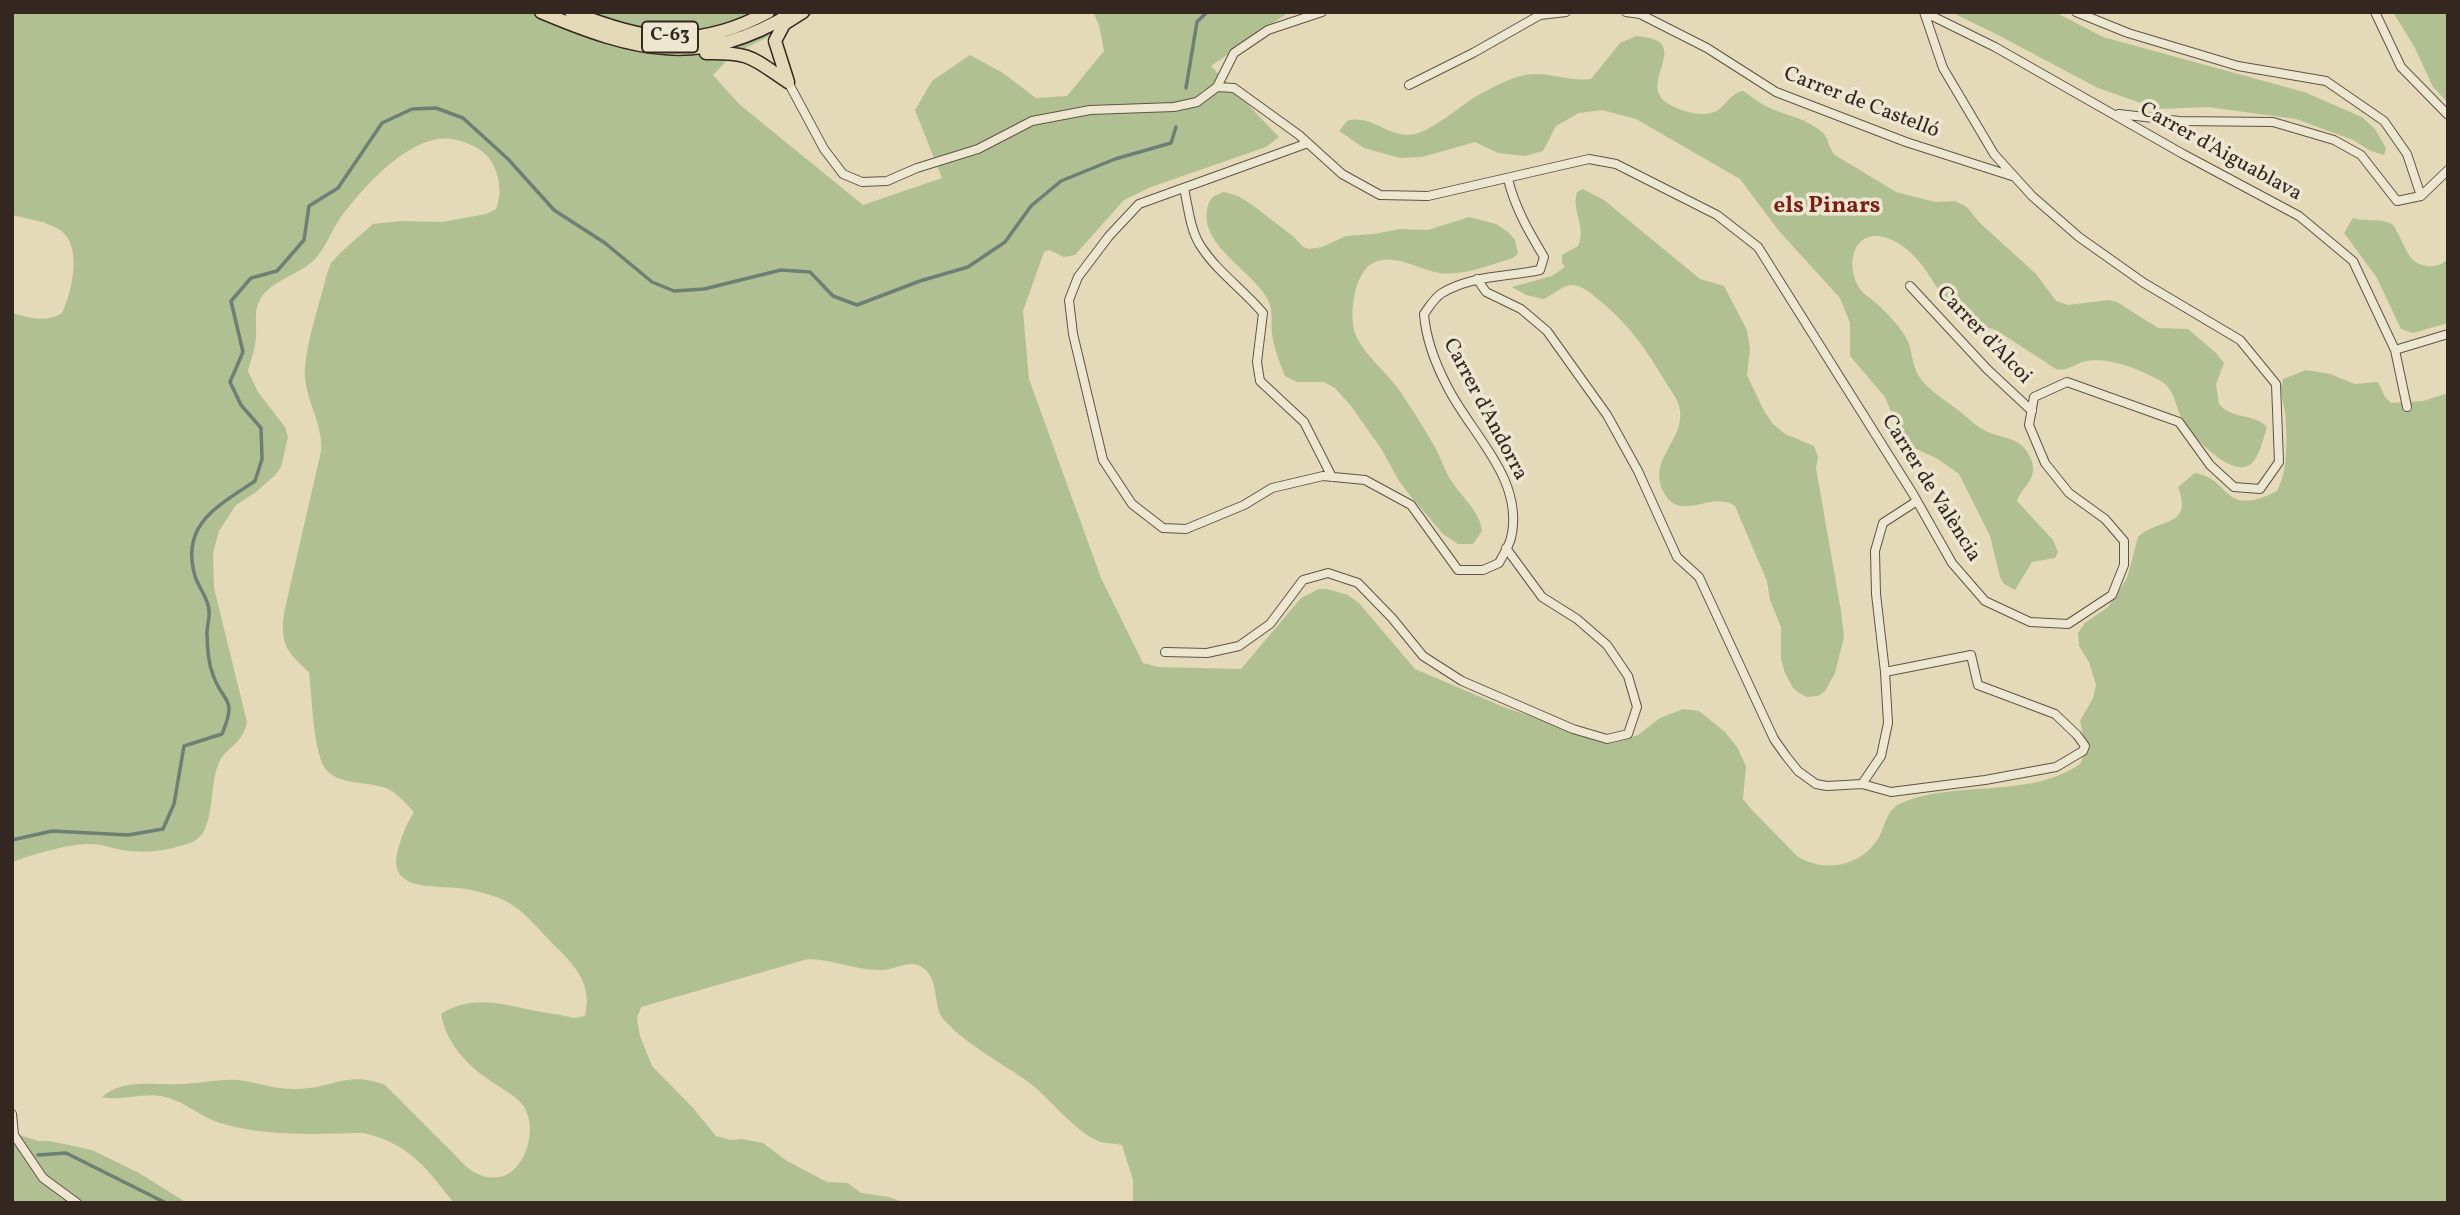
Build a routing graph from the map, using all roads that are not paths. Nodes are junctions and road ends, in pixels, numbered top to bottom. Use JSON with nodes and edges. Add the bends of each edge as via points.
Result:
{"nodes":[{"id":1,"x":541,"y":12,"type":"edge"},
{"id":2,"x":571,"y":12,"type":"edge"},
{"id":3,"x":768,"y":12,"type":"edge"},
{"id":4,"x":782,"y":12,"type":"edge"},
{"id":5,"x":794,"y":12,"type":"edge"},
{"id":6,"x":803,"y":12,"type":"edge"},
{"id":7,"x":1322,"y":12,"type":"edge"},
{"id":8,"x":1566,"y":12,"type":"edge"},
{"id":9,"x":1626,"y":12,"type":"edge"},
{"id":10,"x":1924,"y":12,"type":"edge"},
{"id":11,"x":2076,"y":12,"type":"edge"},
{"id":12,"x":2375,"y":12,"type":"edge"},
{"id":13,"x":757,"y":30,"type":"junction"},
{"id":14,"x":624,"y":32,"type":"junction"},
{"id":15,"x":645,"y":47,"type":"junction"},
{"id":16,"x":777,"y":47,"type":"junction"},
{"id":17,"x":758,"y":61,"type":"junction"},
{"id":18,"x":788,"y":82,"type":"junction"},
{"id":19,"x":1409,"y":85,"type":"dead end"},
{"id":20,"x":1217,"y":87,"type":"junction"},
{"id":21,"x":2112,"y":113,"type":"junction"},
{"id":22,"x":2448,"y":115,"type":"edge"},
{"id":23,"x":1308,"y":144,"type":"junction"},
{"id":24,"x":2448,"y":170,"type":"edge"},
{"id":25,"x":2015,"y":177,"type":"junction"},
{"id":26,"x":1508,"y":179,"type":"junction"},
{"id":27,"x":1184,"y":188,"type":"junction"},
{"id":28,"x":2421,"y":196,"type":"junction"},
{"id":29,"x":1477,"y":279,"type":"junction"},
{"id":30,"x":1910,"y":286,"type":"dead end"},
{"id":31,"x":2448,"y":334,"type":"edge"},
{"id":32,"x":2395,"y":350,"type":"junction"},
{"id":33,"x":2407,"y":407,"type":"dead end"},
{"id":34,"x":2032,"y":411,"type":"junction"},
{"id":35,"x":1332,"y":477,"type":"junction"},
{"id":36,"x":1917,"y":501,"type":"junction"},
{"id":37,"x":1506,"y":548,"type":"junction"},
{"id":38,"x":1165,"y":652,"type":"dead end"},
{"id":39,"x":1885,"y":672,"type":"junction"},
{"id":40,"x":1863,"y":784,"type":"junction"},
{"id":41,"x":12,"y":1114,"type":"edge"},
{"id":42,"x":77,"y":1203,"type":"edge"}],
"edges":[{"from":1,"to":15,"type":"main road","number":"C-63","via":[[601,36]]},
{"from":2,"to":14,"type":"main road","number":"C-63"},
{"from":3,"to":14,"type":"main road","number":"C-63","via":[[738,27],[704,36]]},
{"from":4,"to":13,"type":"main road","number":"C-63"},
{"from":5,"to":13,"type":"main road","number":"C-63"},
{"from":6,"to":16,"type":"main road","via":[[785,24]]},
{"from":7,"to":20,"type":"street","via":[[1268,30],[1234,53]]},
{"from":8,"to":19,"type":"street","via":[[1540,15]]},
{"from":9,"to":25,"type":"street","name":"Carrer de Castelló","via":[[1640,14],[1707,48],[1776,92],[1906,142]]},
{"from":10,"to":21,"type":"street","name":"Carrer d'Aiguablava"},
{"from":10,"to":25,"type":"street","via":[[1943,68],[1994,154]]},
{"from":11,"to":28,"type":"street","via":[[2238,66],[2326,81],[2384,121],[2407,154]]},
{"from":12,"to":22,"type":"street","via":[[2401,67]]},
{"from":13,"to":14,"type":"main road","number":"C-63","via":[[689,44],[646,42]]},
{"from":13,"to":15,"type":"main road","number":"C-63","via":[[719,45],[675,50]]},
{"from":13,"to":16,"type":"main road"},
{"from":13,"to":17,"type":"main road","via":[[746,44]]},
{"from":15,"to":17,"type":"main road","number":"C-63","via":[[657,53],[734,52]]},
{"from":16,"to":17,"type":"main road"},
{"from":16,"to":18,"type":"main road"},
{"from":17,"to":18,"type":"main road","number":"C-63"},
{"from":18,"to":20,"type":"street","via":[[824,149],[843,174],[862,182],[887,181],[978,149],[1032,121],[1090,110],[1174,107],[1197,102]]},
{"from":20,"to":23,"type":"street","name":"Carrer de València","via":[[1234,88]]},
{"from":21,"to":28,"type":"street","via":[[2179,121],[2273,122],[2334,140],[2361,155],[2397,201]]},
{"from":21,"to":32,"type":"street","name":"Carrer d'Aiguablava","via":[[2299,216],[2344,253],[2353,261]]},
{"from":23,"to":26,"type":"street","name":"Carrer de València","via":[[1342,174],[1380,195],[1429,196]]},
{"from":23,"to":27,"type":"street"},
{"from":24,"to":28,"type":"street"},
{"from":25,"to":34,"type":"street","via":[[2090,244],[2144,283],[2240,340],[2276,384],[2279,463],[2259,489],[2234,487],[2210,465],[2179,422],[2067,382],[2034,397]]},
{"from":26,"to":29,"type":"street","name":"Carrer d'Andorra","via":[[1521,218],[1544,257],[1541,270]]},
{"from":26,"to":36,"type":"street","name":"Carrer de València","via":[[1590,159],[1616,164],[1717,215],[1758,247]]},
{"from":27,"to":35,"type":"street","via":[[1199,243],[1262,313],[1257,362],[1260,381],[1304,422]]},
{"from":27,"to":35,"type":"street","via":[[1139,204],[1078,277],[1069,300],[1103,460],[1132,504],[1163,528],[1186,529],[1272,488]]},
{"from":29,"to":37,"type":"street","name":"Carrer d'Andorra","via":[[1440,293],[1424,314],[1426,338],[1447,388],[1492,455],[1512,502],[1511,538]]},
{"from":29,"to":40,"type":"street","via":[[1486,292],[1521,309],[1547,331],[1607,415],[1677,557],[1699,577],[1768,728],[1786,757],[1816,783]]},
{"from":30,"to":34,"type":"street","name":"Carrer d'Alcoi"},
{"from":31,"to":32,"type":"street"},
{"from":32,"to":33,"type":"street","name":"Carrer d'Aiguablava"},
{"from":34,"to":36,"type":"street","name":"Carrer de València","via":[[2029,425],[2045,463],[2069,493],[2105,519],[2124,541],[2124,565],[2112,595],[2068,624],[2030,622],[1985,601],[1952,563]]},
{"from":35,"to":37,"type":"street","via":[[1366,480],[1410,505],[1458,569],[1483,570],[1499,563]]},
{"from":36,"to":39,"type":"street","via":[[1883,523],[1875,551]]},
{"from":37,"to":38,"type":"street","via":[[1542,597],[1607,645],[1628,676],[1637,707],[1628,734],[1607,739],[1573,729],[1462,681],[1423,656],[1358,583],[1328,573],[1303,580],[1270,624],[1238,646],[1207,653]]},
{"from":39,"to":40,"type":"street","via":[[1888,723],[1881,756]]},
{"from":39,"to":40,"type":"street","via":[[1971,655],[1978,685],[2055,714],[2085,746],[2056,767],[1985,780],[1891,792]]},
{"from":41,"to":42,"type":"street","via":[[14,1135],[43,1178]]}]}
